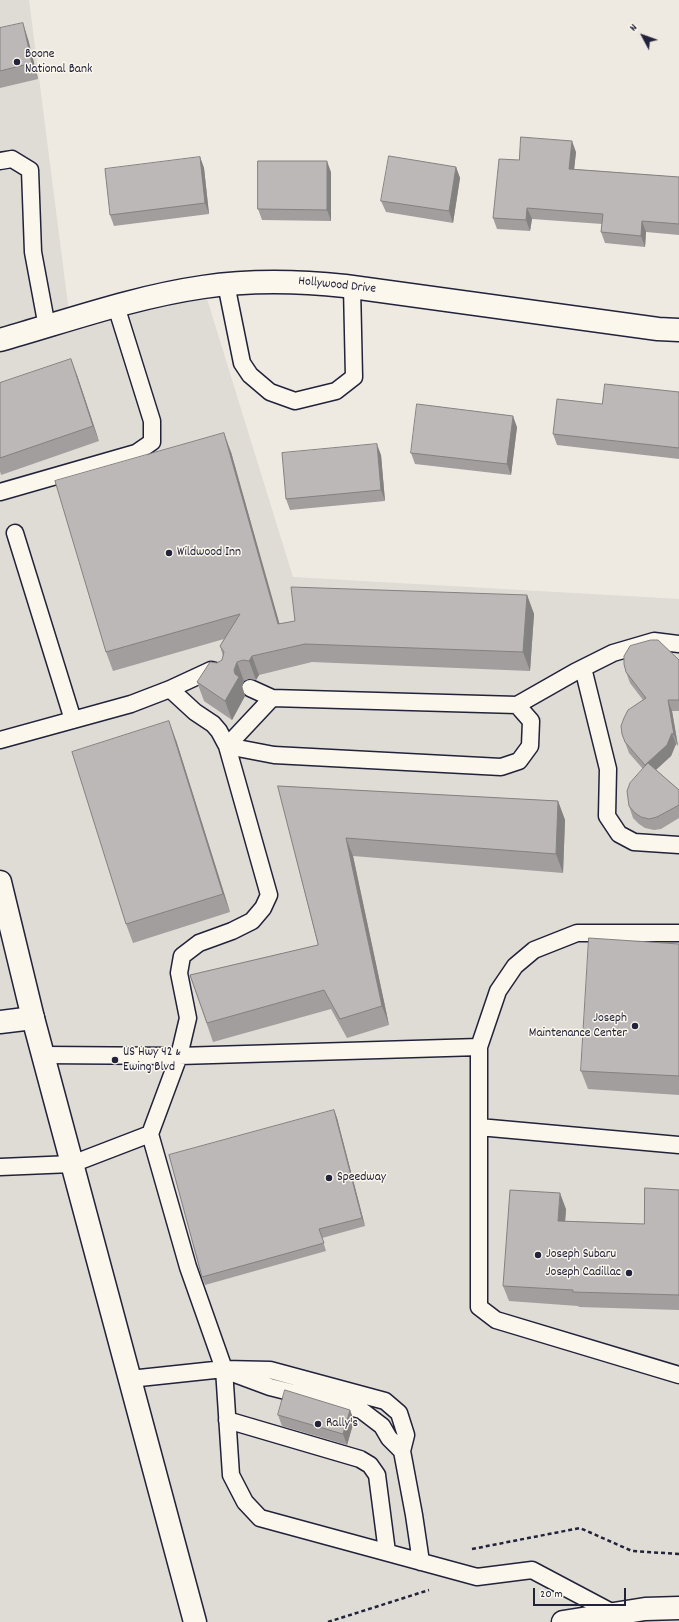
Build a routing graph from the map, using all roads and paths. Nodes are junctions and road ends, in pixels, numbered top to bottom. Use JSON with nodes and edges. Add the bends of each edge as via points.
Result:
{"nodes":[{"id":1,"x":0,"y":161,"type":"edge"},
{"id":2,"x":226,"y":284,"type":"junction"},
{"id":3,"x":352,"y":287,"type":"junction"},
{"id":4,"x":116,"y":306,"type":"junction"},
{"id":5,"x":47,"y":327,"type":"junction"},
{"id":6,"x":679,"y":330,"type":"edge"},
{"id":7,"x":0,"y":340,"type":"edge"},
{"id":8,"x":6,"y":490,"type":"edge"},
{"id":9,"x":15,"y":533,"type":"dead end"},
{"id":10,"x":679,"y":644,"type":"edge"},
{"id":11,"x":583,"y":668,"type":"junction"},
{"id":12,"x":222,"y":673,"type":"edge"},
{"id":13,"x":250,"y":688,"type":"dead end"},
{"id":14,"x":170,"y":689,"type":"junction"},
{"id":15,"x":272,"y":698,"type":"junction"},
{"id":16,"x":517,"y":705,"type":"junction"},
{"id":17,"x":72,"y":720,"type":"junction"},
{"id":18,"x":0,"y":740,"type":"edge"},
{"id":19,"x":227,"y":746,"type":"junction"},
{"id":20,"x":679,"y":845,"type":"edge"},
{"id":21,"x":0,"y":882,"type":"edge"},
{"id":22,"x":679,"y":934,"type":"edge"},
{"id":23,"x":33,"y":1018,"type":"junction"},
{"id":24,"x":0,"y":1022,"type":"edge"},
{"id":25,"x":479,"y":1047,"type":"junction"},
{"id":26,"x":43,"y":1055,"type":"junction"},
{"id":27,"x":180,"y":1056,"type":"junction"},
{"id":28,"x":479,"y":1127,"type":"junction"},
{"id":29,"x":150,"y":1134,"type":"junction"},
{"id":30,"x":679,"y":1145,"type":"edge"},
{"id":31,"x":1,"y":1164,"type":"edge"},
{"id":32,"x":72,"y":1164,"type":"junction"},
{"id":33,"x":224,"y":1369,"type":"junction"},
{"id":34,"x":679,"y":1375,"type":"edge"},
{"id":35,"x":130,"y":1379,"type":"junction"},
{"id":36,"x":228,"y":1420,"type":"junction"},
{"id":37,"x":466,"y":1550,"type":"dead end"},
{"id":38,"x":386,"y":1552,"type":"junction"},
{"id":39,"x":679,"y":1554,"type":"edge"},
{"id":40,"x":421,"y":1562,"type":"junction"},
{"id":41,"x":433,"y":1589,"type":"dead end"},
{"id":42,"x":679,"y":1608,"type":"edge"},
{"id":43,"x":616,"y":1618,"type":"edge"},
{"id":44,"x":195,"y":1622,"type":"edge"},
{"id":45,"x":328,"y":1622,"type":"edge"},
{"id":46,"x":563,"y":1622,"type":"edge"}],
"edges":[{"from":1,"to":5,"type":"lane","via":[[12,159],[30,170],[33,252]]},
{"from":2,"to":3,"type":"main road","name":"Hollywood Drive","via":[[307,282]]},
{"from":2,"to":3,"type":"lane","via":[[242,363],[250,375],[270,392],[295,401],[336,391],[354,377]]},
{"from":2,"to":4,"type":"main road","name":"Hollywood Drive","via":[[148,297]]},
{"from":3,"to":6,"type":"main road","name":"Hollywood Drive"},
{"from":4,"to":5,"type":"main road","name":"Hollywood Drive"},
{"from":4,"to":8,"type":"lane","via":[[152,421],[152,442],[136,453]]},
{"from":5,"to":7,"type":"main road","name":"Hollywood Drive"},
{"from":9,"to":17,"type":"lane"},
{"from":10,"to":11,"type":"lane","via":[[654,641],[613,653]]},
{"from":11,"to":16,"type":"lane"},
{"from":11,"to":20,"type":"lane","via":[[608,769],[607,816],[619,834],[634,842]]},
{"from":12,"to":14,"type":"lane","via":[[211,670]]},
{"from":13,"to":15,"type":"lane"},
{"from":14,"to":17,"type":"lane","via":[[131,704]]},
{"from":14,"to":19,"type":"lane","via":[[195,712],[213,724]]},
{"from":15,"to":16,"type":"lane"},
{"from":15,"to":19,"type":"lane"},
{"from":16,"to":19,"type":"lane","via":[[531,721],[530,746],[519,761],[501,766],[274,756]]},
{"from":17,"to":18,"type":"lane"},
{"from":19,"to":27,"type":"lane","via":[[269,895],[263,908],[252,921],[199,943],[182,956],[179,972],[188,1018]]},
{"from":21,"to":23,"type":"main road"},
{"from":22,"to":25,"type":"lane","via":[[577,933],[534,950],[515,966],[498,991]]},
{"from":23,"to":24,"type":"main road"},
{"from":23,"to":26,"type":"main road"},
{"from":25,"to":27,"type":"lane"},
{"from":25,"to":28,"type":"lane"},
{"from":26,"to":27,"type":"lane"},
{"from":26,"to":32,"type":"main road"},
{"from":27,"to":29,"type":"lane"},
{"from":28,"to":30,"type":"lane"},
{"from":28,"to":34,"type":"lane","via":[[479,1307],[496,1320]]},
{"from":29,"to":32,"type":"lane"},
{"from":29,"to":33,"type":"lane","via":[[188,1268]]},
{"from":31,"to":32,"type":"lane"},
{"from":32,"to":35,"type":"main road"},
{"from":33,"to":35,"type":"lane"},
{"from":33,"to":36,"type":"lane"},
{"from":33,"to":40,"type":"lane","via":[[270,1370],[385,1401],[399,1413],[406,1435],[402,1451]]},
{"from":35,"to":44,"type":"main road"},
{"from":36,"to":38,"type":"lane","via":[[231,1475],[245,1502],[260,1518]]},
{"from":36,"to":38,"type":"lane","via":[[360,1458],[370,1465],[377,1475]]},
{"from":37,"to":39,"type":"path","via":[[580,1528],[632,1551]]},
{"from":38,"to":40,"type":"lane"},
{"from":40,"to":43,"type":"lane","via":[[477,1577],[532,1570]]},
{"from":41,"to":45,"type":"path"},
{"from":42,"to":43,"type":"main road","via":[[645,1609]]},
{"from":43,"to":46,"type":"main road"}]}
